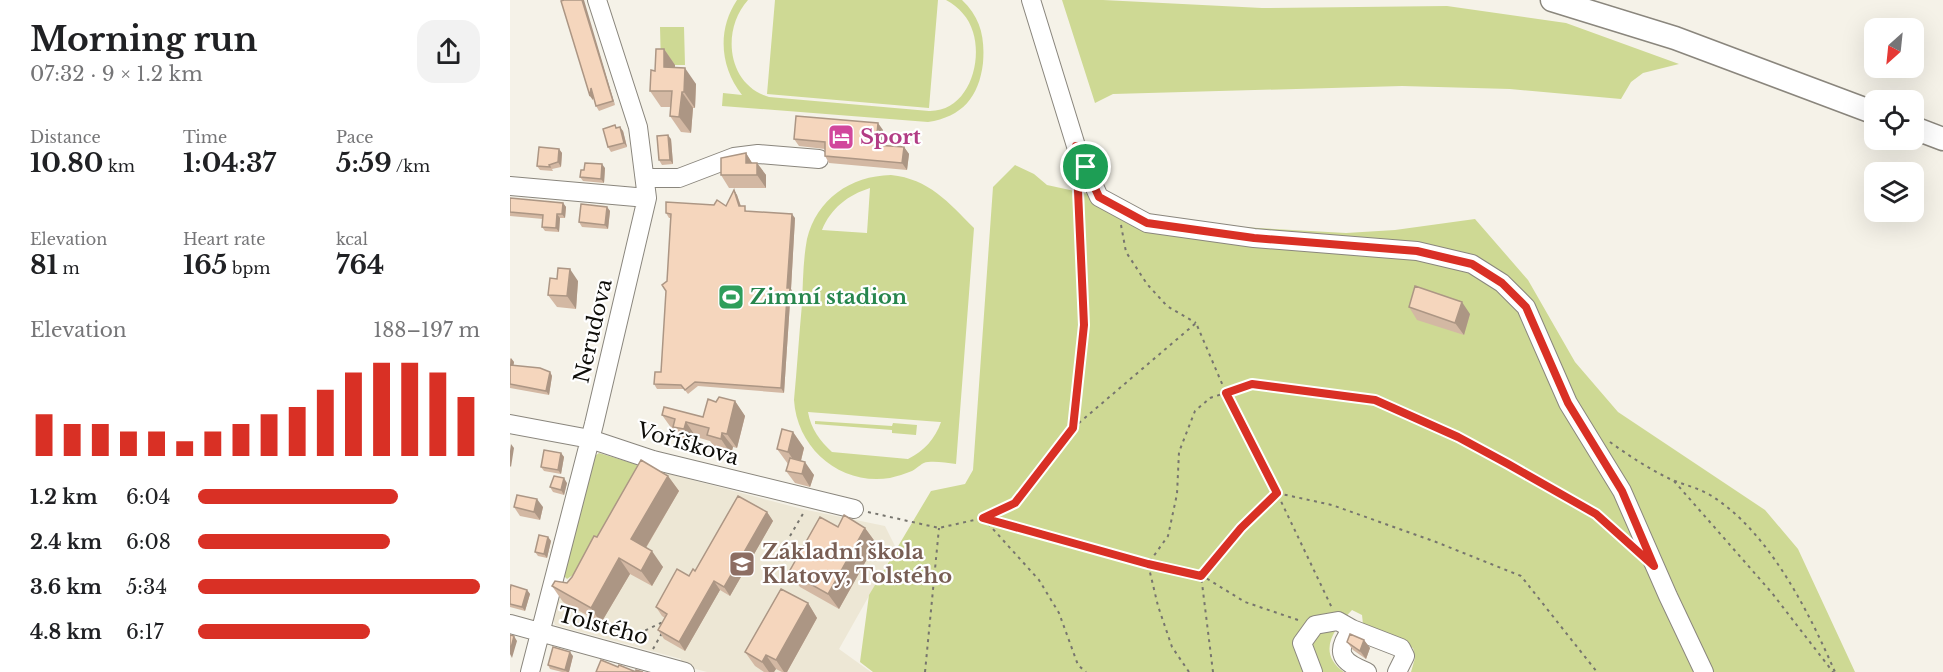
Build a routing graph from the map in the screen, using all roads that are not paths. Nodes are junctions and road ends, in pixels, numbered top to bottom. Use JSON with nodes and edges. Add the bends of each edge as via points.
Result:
{"nodes":[{"id":1,"x":597,"y":0,"type":"edge"},
{"id":2,"x":1030,"y":0,"type":"edge"},
{"id":3,"x":1552,"y":0,"type":"edge"},
{"id":4,"x":1864,"y":109,"type":"edge"},
{"id":5,"x":1924,"y":132,"type":"edge"},
{"id":6,"x":1943,"y":139,"type":"edge"},
{"id":7,"x":819,"y":159,"type":"dead end"},
{"id":8,"x":645,"y":177,"type":"junction"},
{"id":9,"x":510,"y":186,"type":"edge"},
{"id":10,"x":647,"y":198,"type":"junction"},
{"id":11,"x":510,"y":424,"type":"edge"},
{"id":12,"x":590,"y":439,"type":"junction"},
{"id":13,"x":854,"y":509,"type":"road end"},
{"id":14,"x":552,"y":582,"type":"junction"},
{"id":15,"x":573,"y":587,"type":"edge"},
{"id":16,"x":510,"y":624,"type":"edge"},
{"id":17,"x":1345,"y":625,"type":"junction"},
{"id":18,"x":540,"y":632,"type":"junction"},
{"id":19,"x":530,"y":672,"type":"edge"},
{"id":20,"x":685,"y":672,"type":"edge"},
{"id":21,"x":1313,"y":672,"type":"edge"},
{"id":22,"x":1367,"y":672,"type":"edge"},
{"id":23,"x":1397,"y":672,"type":"edge"},
{"id":24,"x":1704,"y":672,"type":"edge"}],
"edges":[{"from":1,"to":8,"type":"street","name":"Nerudova","via":[[638,127]]},
{"from":2,"to":24,"type":"street","via":[[1076,146],[1099,197],[1147,223],[1254,238],[1417,251],[1472,264],[1502,283],[1526,307],[1568,403],[1622,491]]},
{"from":3,"to":4,"type":"main road","via":[[1675,38]]},
{"from":5,"to":6,"type":"main road"},
{"from":7,"to":8,"type":"street","via":[[758,154],[734,157],[679,178]]},
{"from":8,"to":10,"type":"street","name":"Nerudova"},
{"from":9,"to":10,"type":"street"},
{"from":10,"to":12,"type":"street","name":"Nerudova"},
{"from":11,"to":12,"type":"street","name":"Voříškova"},
{"from":12,"to":13,"type":"street","name":"Voříškova","via":[[653,460]]},
{"from":12,"to":14,"type":"street","name":"Nerudova"},
{"from":14,"to":15,"type":"street"},
{"from":14,"to":18,"type":"street","name":"Nerudova"},
{"from":16,"to":18,"type":"street","name":"Tolstého"},
{"from":17,"to":21,"type":"street","via":[[1315,625],[1302,643]]},
{"from":17,"to":22,"type":"street","via":[[1343,658]]},
{"from":17,"to":23,"type":"street","via":[[1401,648],[1405,656]]},
{"from":18,"to":19,"type":"street","name":"Nerudova"},
{"from":18,"to":20,"type":"street","name":"Tolstého"}]}
